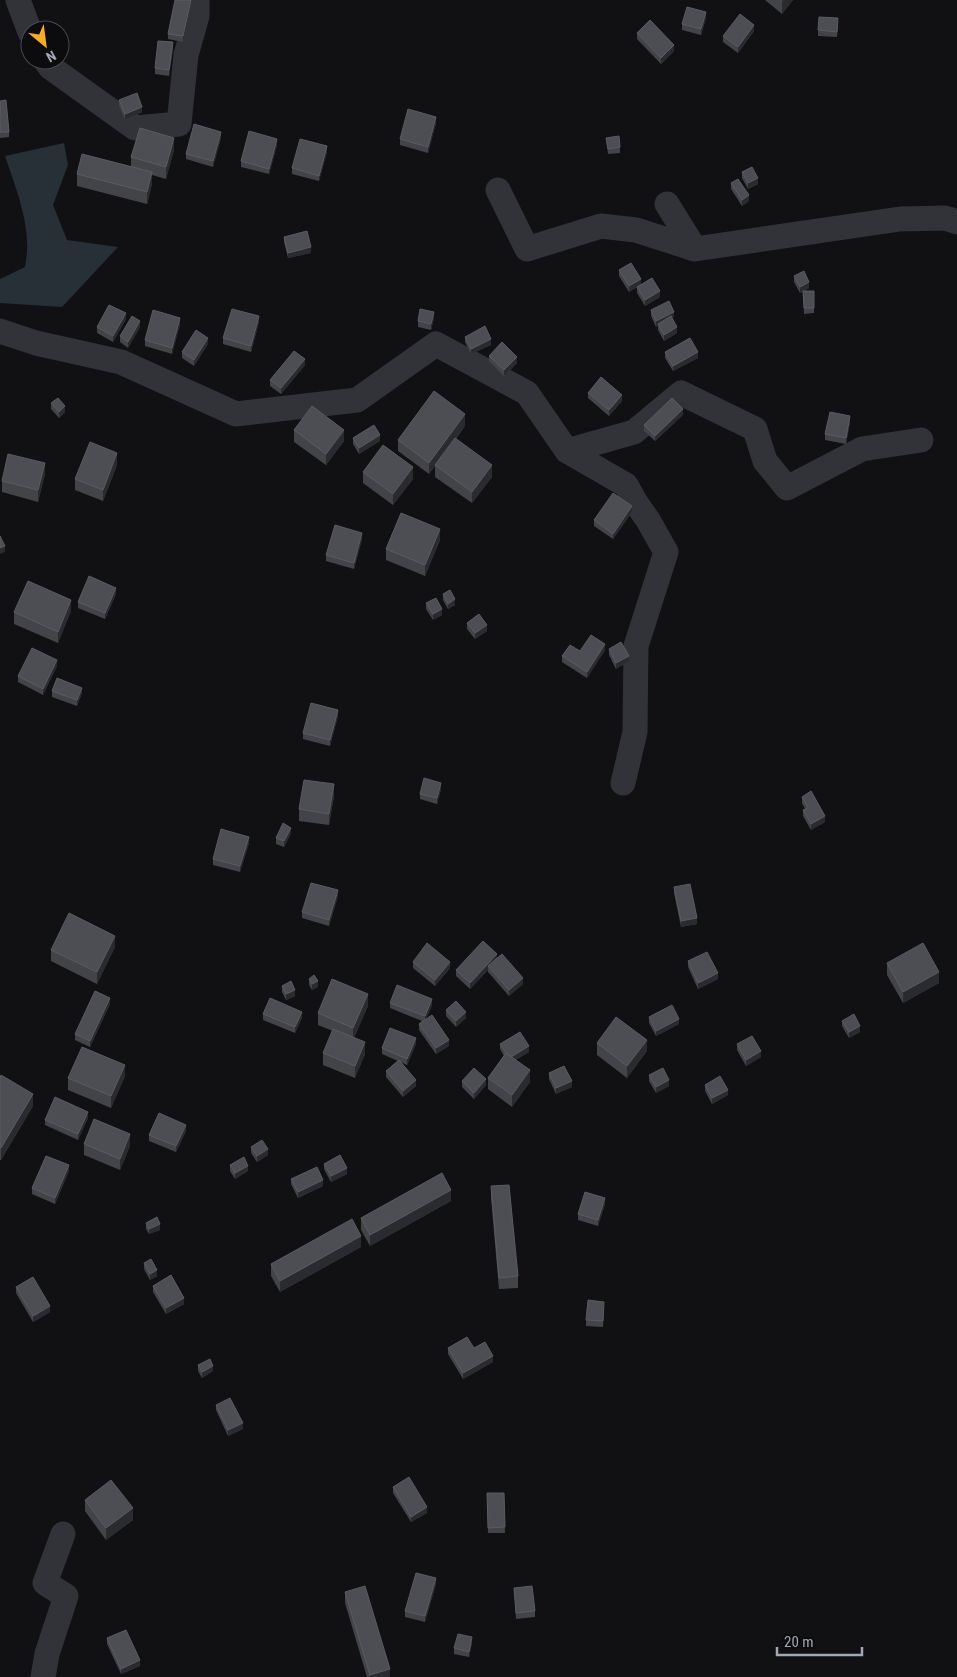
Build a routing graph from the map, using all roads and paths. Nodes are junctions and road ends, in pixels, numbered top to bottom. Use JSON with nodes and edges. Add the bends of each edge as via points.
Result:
{"nodes":[{"id":1,"x":18,"y":0,"type":"edge"},
{"id":2,"x":197,"y":0,"type":"edge"},
{"id":3,"x":26,"y":20,"type":"edge"},
{"id":4,"x":54,"y":70,"type":"edge"},
{"id":5,"x":498,"y":190,"type":"dead end"},
{"id":6,"x":667,"y":204,"type":"dead end"},
{"id":7,"x":957,"y":222,"type":"edge"},
{"id":8,"x":694,"y":250,"type":"junction"},
{"id":9,"x":0,"y":331,"type":"edge"},
{"id":10,"x":921,"y":440,"type":"dead end"},
{"id":11,"x":567,"y":451,"type":"junction"},
{"id":12,"x":623,"y":783,"type":"dead end"},
{"id":13,"x":63,"y":1534,"type":"dead end"},
{"id":14,"x":43,"y":1677,"type":"edge"}],
"edges":[{"from":1,"to":3,"type":"street"},
{"from":2,"to":4,"type":"street","via":[[197,16],[186,55],[179,124],[135,128]]},
{"from":5,"to":8,"type":"street","via":[[526,248],[601,226],[636,230]]},
{"from":6,"to":8,"type":"street"},
{"from":7,"to":8,"type":"street","via":[[945,218],[900,219]]},
{"from":9,"to":11,"type":"street","via":[[36,343],[121,362],[236,414],[358,400],[436,344],[527,394]]},
{"from":10,"to":11,"type":"street","via":[[862,449],[787,488],[764,461],[755,429],[681,392],[634,432]]},
{"from":11,"to":12,"type":"street","via":[[626,485],[666,552],[636,646],[635,732]]},
{"from":13,"to":14,"type":"street","via":[[45,1583],[66,1596]]}]}
